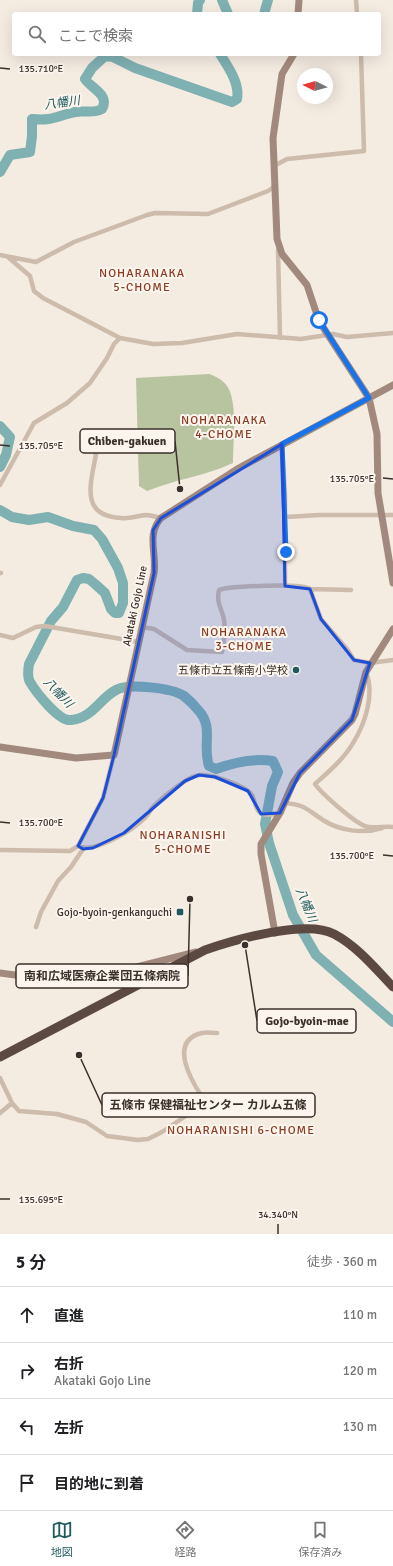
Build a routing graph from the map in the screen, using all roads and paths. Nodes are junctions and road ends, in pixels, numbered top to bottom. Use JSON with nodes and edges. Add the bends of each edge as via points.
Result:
{"nodes":[{"id":1,"x":299,"y":0,"type":"edge"},
{"id":2,"x":356,"y":0,"type":"edge"},
{"id":3,"x":298,"y":12,"type":"edge"},
{"id":4,"x":358,"y":12,"type":"edge"},
{"id":5,"x":293,"y":56,"type":"edge"},
{"id":6,"x":361,"y":56,"type":"edge"},
{"id":7,"x":274,"y":166,"type":"junction"},
{"id":8,"x":275,"y":186,"type":"junction"},
{"id":9,"x":278,"y":245,"type":"junction"},
{"id":10,"x":0,"y":255,"type":"edge"},
{"id":11,"x":9,"y":258,"type":"junction"},
{"id":12,"x":393,"y":333,"type":"edge"},
{"id":13,"x":328,"y":335,"type":"junction"},
{"id":14,"x":120,"y":338,"type":"junction"},
{"id":15,"x":280,"y":338,"type":"junction"},
{"id":16,"x":393,"y":385,"type":"edge"},
{"id":17,"x":369,"y":398,"type":"junction"},
{"id":18,"x":282,"y":444,"type":"junction"},
{"id":19,"x":96,"y":454,"type":"dead end"},
{"id":20,"x":0,"y":485,"type":"edge"},
{"id":21,"x":383,"y":515,"type":"junction"},
{"id":22,"x":393,"y":515,"type":"edge"},
{"id":23,"x":286,"y":517,"type":"junction"},
{"id":24,"x":161,"y":518,"type":"junction"},
{"id":25,"x":393,"y":583,"type":"edge"},
{"id":26,"x":285,"y":586,"type":"junction"},
{"id":27,"x":310,"y":589,"type":"junction"},
{"id":28,"x":351,"y":590,"type":"dead end"},
{"id":29,"x":142,"y":627,"type":"junction"},
{"id":30,"x":393,"y":629,"type":"edge"},
{"id":31,"x":0,"y":635,"type":"edge"},
{"id":32,"x":139,"y":642,"type":"junction"},
{"id":33,"x":393,"y":660,"type":"edge"},
{"id":34,"x":370,"y":663,"type":"junction"},
{"id":35,"x":366,"y":672,"type":"junction"},
{"id":36,"x":0,"y":747,"type":"edge"},
{"id":37,"x":114,"y":755,"type":"junction"},
{"id":38,"x":284,"y":803,"type":"junction"},
{"id":39,"x":273,"y":818,"type":"junction"},
{"id":40,"x":387,"y":826,"type":"junction"},
{"id":41,"x":393,"y":827,"type":"edge"},
{"id":42,"x":78,"y":846,"type":"junction"},
{"id":43,"x":83,"y":849,"type":"junction"},
{"id":44,"x":0,"y":850,"type":"edge"},
{"id":45,"x":36,"y":927,"type":"dead end"},
{"id":46,"x":275,"y":932,"type":"junction"},
{"id":47,"x":205,"y":950,"type":"junction"},
{"id":48,"x":0,"y":973,"type":"edge"},
{"id":49,"x":393,"y":987,"type":"edge"},
{"id":50,"x":218,"y":1033,"type":"dead end"},
{"id":51,"x":0,"y":1057,"type":"edge"},
{"id":52,"x":0,"y":1078,"type":"edge"},
{"id":53,"x":12,"y":1103,"type":"junction"},
{"id":54,"x":0,"y":1113,"type":"edge"}],
"edges":[{"from":1,"to":3,"type":"street"},
{"from":2,"to":4,"type":"street"},
{"from":5,"to":7,"type":"street","via":[[282,74],[273,138]]},
{"from":6,"to":7,"type":"street","via":[[364,150],[287,159]]},
{"from":7,"to":8,"type":"street"},
{"from":8,"to":9,"type":"street"},
{"from":8,"to":11,"type":"street","via":[[208,214],[147,215],[74,242],[36,262]]},
{"from":9,"to":13,"type":"street","via":[[307,285],[319,320]]},
{"from":9,"to":15,"type":"street"},
{"from":10,"to":11,"type":"street"},
{"from":11,"to":14,"type":"street","via":[[30,276],[37,294]]},
{"from":12,"to":13,"type":"street","via":[[347,337]]},
{"from":13,"to":15,"type":"street","via":[[300,339]]},
{"from":13,"to":17,"type":"street"},
{"from":14,"to":15,"type":"street","via":[[153,344],[182,343],[237,334]]},
{"from":14,"to":20,"type":"street","via":[[90,383],[67,403],[34,423]]},
{"from":16,"to":17,"type":"street"},
{"from":17,"to":18,"type":"street"},
{"from":17,"to":21,"type":"street","via":[[377,434],[378,493]]},
{"from":18,"to":23,"type":"street"},
{"from":18,"to":24,"type":"street"},
{"from":19,"to":24,"type":"street","via":[[90,500],[98,511],[122,519],[146,515]]},
{"from":21,"to":22,"type":"street"},
{"from":21,"to":23,"type":"street"},
{"from":21,"to":25,"type":"street"},
{"from":23,"to":26,"type":"street"},
{"from":24,"to":29,"type":"street","name":"Akataki Gojo Line","via":[[153,530],[155,565]]},
{"from":26,"to":27,"type":"street"},
{"from":26,"to":29,"type":"street","via":[[232,587],[219,590],[217,599],[224,619],[225,632],[222,652],[187,650],[154,629]]},
{"from":27,"to":28,"type":"street"},
{"from":27,"to":34,"type":"street","via":[[321,619],[354,660]]},
{"from":29,"to":32,"type":"street","name":"Akataki Gojo Line"},
{"from":30,"to":34,"type":"street","via":[[388,640]]},
{"from":31,"to":32,"type":"street","via":[[13,638],[36,627],[45,626]]},
{"from":32,"to":37,"type":"street","name":"Akataki Gojo Line"},
{"from":33,"to":34,"type":"street"},
{"from":34,"to":35,"type":"street"},
{"from":35,"to":38,"type":"street","via":[[352,720],[300,773]]},
{"from":35,"to":40,"type":"street","via":[[370,688],[361,729],[353,744],[315,784],[356,821],[367,826]]},
{"from":36,"to":37,"type":"street","via":[[76,758]]},
{"from":37,"to":42,"type":"street","via":[[103,798]]},
{"from":38,"to":39,"type":"street","via":[[280,813]]},
{"from":38,"to":40,"type":"street","via":[[298,804],[324,820],[355,831],[370,832]]},
{"from":39,"to":43,"type":"street","via":[[258,812],[253,796],[248,791],[215,776],[199,774],[185,781],[153,807],[146,818],[124,833],[93,848]]},
{"from":39,"to":46,"type":"street","via":[[261,844],[261,854]]},
{"from":40,"to":41,"type":"street"},
{"from":42,"to":43,"type":"street"},
{"from":42,"to":44,"type":"street","via":[[70,851]]},
{"from":43,"to":45,"type":"street","via":[[58,881]]},
{"from":46,"to":47,"type":"highway"},
{"from":46,"to":49,"type":"highway","via":[[298,929],[323,930],[341,938]]},
{"from":47,"to":48,"type":"street","via":[[117,972],[59,981]]},
{"from":47,"to":51,"type":"highway"},
{"from":50,"to":53,"type":"street","via":[[202,1033],[191,1038],[185,1047],[184,1061],[202,1097],[196,1108],[148,1139],[107,1136],[86,1122],[57,1114],[19,1111]]},
{"from":52,"to":53,"type":"street"},
{"from":53,"to":54,"type":"street"}]}
